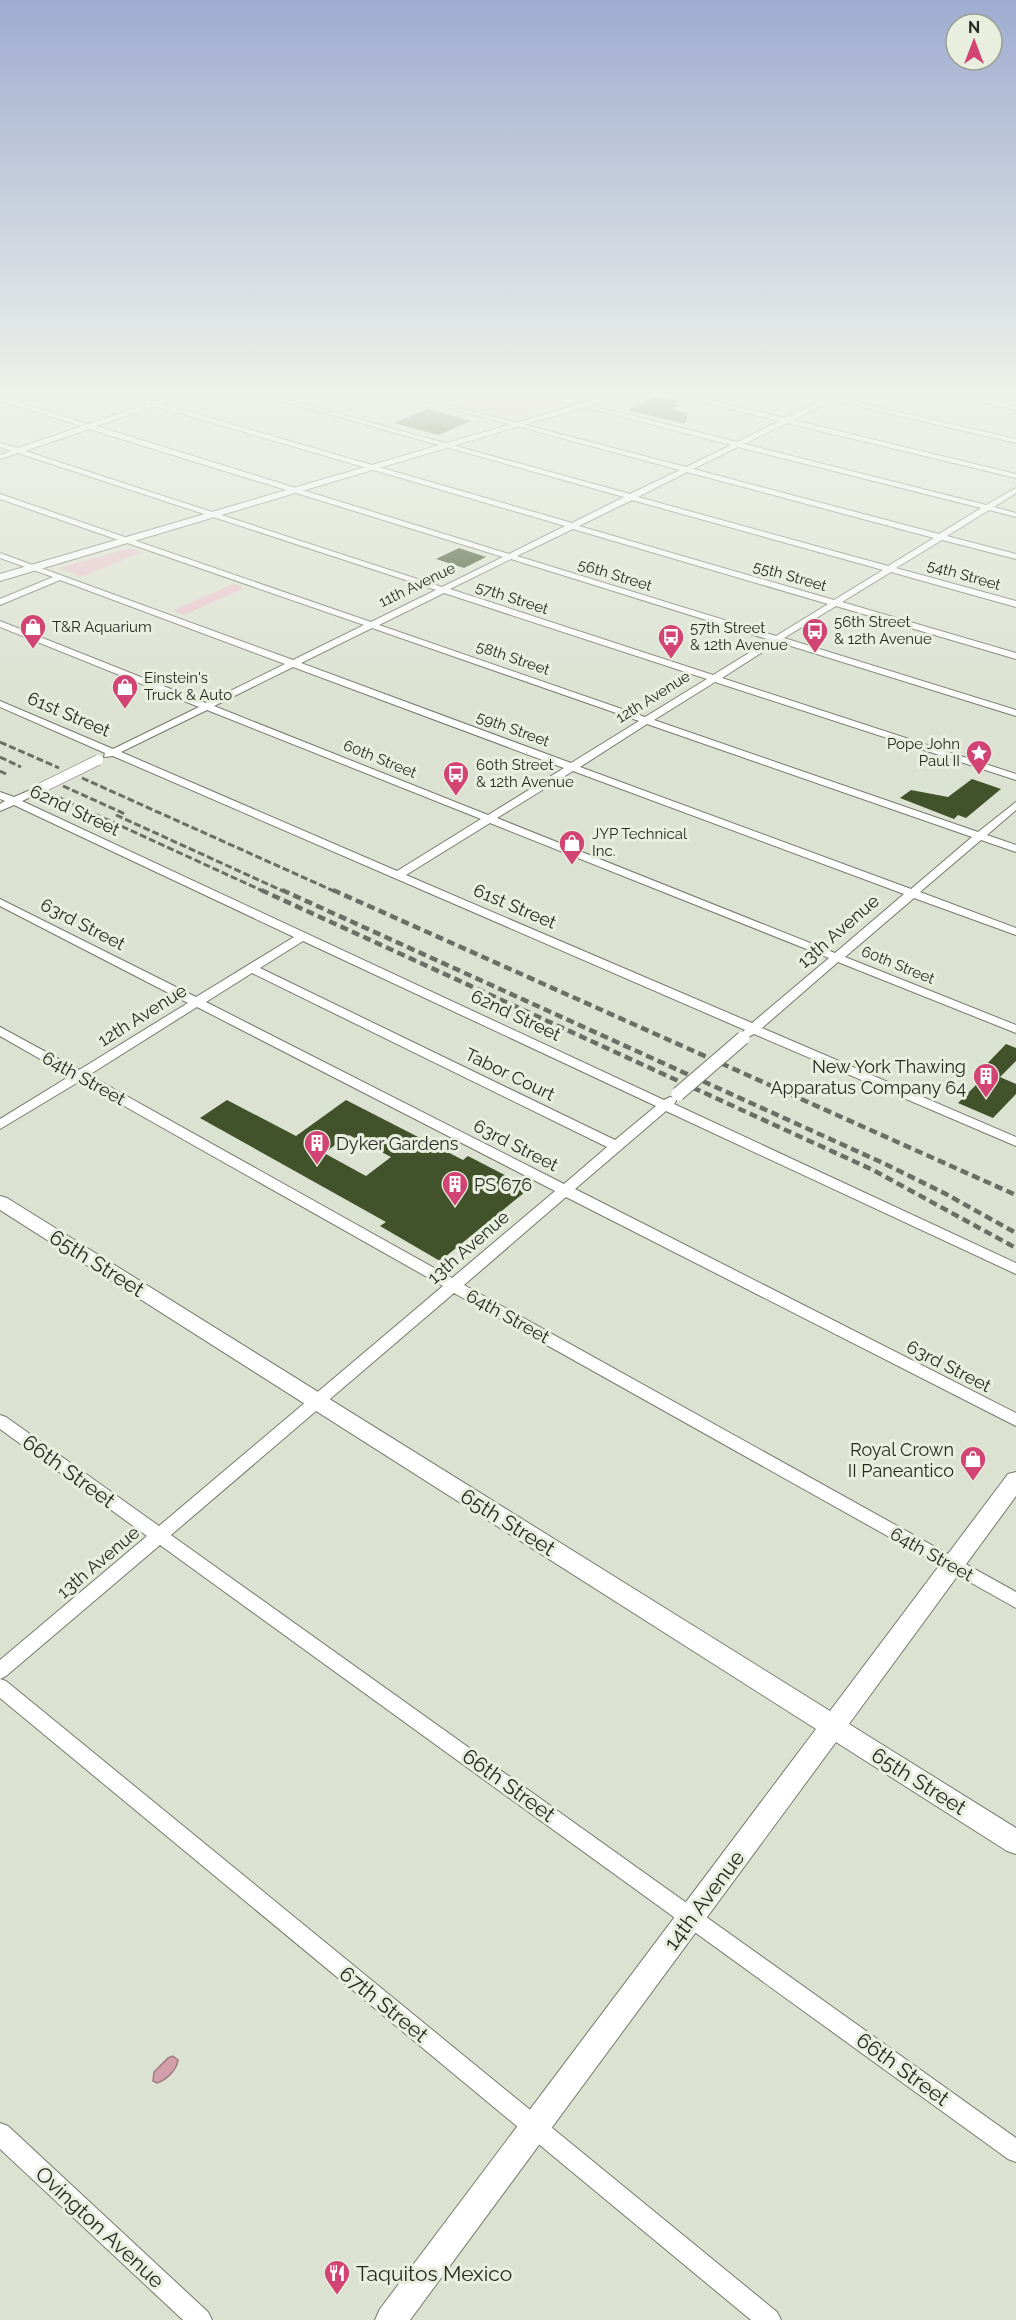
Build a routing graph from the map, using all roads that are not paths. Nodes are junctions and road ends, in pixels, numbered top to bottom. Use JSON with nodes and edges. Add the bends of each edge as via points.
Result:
{"nodes":[{"id":1,"x":7,"y":498,"type":"edge"},
{"id":2,"x":163,"y":498,"type":"edge"},
{"id":3,"x":269,"y":498,"type":"edge"},
{"id":4,"x":323,"y":498,"type":"edge"},
{"id":5,"x":477,"y":498,"type":"edge"},
{"id":6,"x":628,"y":498,"type":"edge"},
{"id":7,"x":636,"y":498,"type":"edge"},
{"id":8,"x":795,"y":498,"type":"edge"},
{"id":9,"x":949,"y":498,"type":"edge"},
{"id":10,"x":1003,"y":498,"type":"edge"},
{"id":11,"x":987,"y":508,"type":"junction"},
{"id":12,"x":214,"y":515,"type":"junction"},
{"id":13,"x":1016,"y":515,"type":"edge"},
{"id":14,"x":573,"y":526,"type":"junction"},
{"id":15,"x":940,"y":537,"type":"junction"},
{"id":16,"x":127,"y":540,"type":"junction"},
{"id":17,"x":0,"y":555,"type":"edge"},
{"id":18,"x":510,"y":556,"type":"junction"},
{"id":19,"x":1016,"y":557,"type":"edge"},
{"id":20,"x":35,"y":567,"type":"junction"},
{"id":21,"x":889,"y":569,"type":"junction"},
{"id":22,"x":61,"y":577,"type":"junction"},
{"id":23,"x":0,"y":578,"type":"edge"},
{"id":24,"x":444,"y":590,"type":"junction"},
{"id":25,"x":0,"y":602,"type":"edge"},
{"id":26,"x":835,"y":603,"type":"junction"},
{"id":27,"x":1016,"y":604,"type":"edge"},
{"id":28,"x":0,"y":624,"type":"edge"},
{"id":29,"x":371,"y":625,"type":"junction"},
{"id":30,"x":777,"y":639,"type":"junction"},
{"id":31,"x":1016,"y":656,"type":"edge"},
{"id":32,"x":294,"y":663,"type":"junction"},
{"id":33,"x":714,"y":679,"type":"junction"},
{"id":34,"x":0,"y":704,"type":"edge"},
{"id":35,"x":207,"y":706,"type":"junction"},
{"id":36,"x":1016,"y":713,"type":"edge"},
{"id":37,"x":646,"y":721,"type":"junction"},
{"id":38,"x":113,"y":753,"type":"junction"},
{"id":39,"x":572,"y":767,"type":"junction"},
{"id":40,"x":1016,"y":777,"type":"edge"},
{"id":41,"x":0,"y":795,"type":"edge"},
{"id":42,"x":14,"y":801,"type":"junction"},
{"id":43,"x":1016,"y":805,"type":"edge"},
{"id":44,"x":0,"y":808,"type":"edge"},
{"id":45,"x":489,"y":819,"type":"junction"},
{"id":46,"x":979,"y":837,"type":"junction"},
{"id":47,"x":1016,"y":849,"type":"edge"},
{"id":48,"x":399,"y":875,"type":"junction"},
{"id":49,"x":913,"y":893,"type":"junction"},
{"id":50,"x":0,"y":902,"type":"edge"},
{"id":51,"x":1016,"y":932,"type":"edge"},
{"id":52,"x":303,"y":936,"type":"junction"},
{"id":53,"x":837,"y":957,"type":"junction"},
{"id":54,"x":251,"y":968,"type":"junction"},
{"id":55,"x":196,"y":1002,"type":"junction"},
{"id":56,"x":754,"y":1029,"type":"junction"},
{"id":57,"x":1016,"y":1029,"type":"edge"},
{"id":58,"x":0,"y":1030,"type":"edge"},
{"id":59,"x":79,"y":1075,"type":"junction"},
{"id":60,"x":665,"y":1105,"type":"junction"},
{"id":61,"x":0,"y":1125,"type":"edge"},
{"id":62,"x":1016,"y":1142,"type":"edge"},
{"id":63,"x":616,"y":1146,"type":"junction"},
{"id":64,"x":565,"y":1190,"type":"junction"},
{"id":65,"x":0,"y":1202,"type":"edge"},
{"id":66,"x":1016,"y":1269,"type":"edge"},
{"id":67,"x":453,"y":1285,"type":"junction"},
{"id":68,"x":317,"y":1401,"type":"junction"},
{"id":69,"x":1016,"y":1420,"type":"edge"},
{"id":70,"x":0,"y":1421,"type":"edge"},
{"id":71,"x":1016,"y":1480,"type":"edge"},
{"id":72,"x":159,"y":1536,"type":"junction"},
{"id":73,"x":952,"y":1565,"type":"junction"},
{"id":74,"x":1016,"y":1601,"type":"edge"},
{"id":75,"x":0,"y":1671,"type":"edge"},
{"id":76,"x":0,"y":1687,"type":"edge"},
{"id":77,"x":833,"y":1726,"type":"junction"},
{"id":78,"x":1016,"y":1842,"type":"edge"},
{"id":79,"x":692,"y":1917,"type":"junction"},
{"id":80,"x":534,"y":2128,"type":"junction"},
{"id":81,"x":0,"y":2134,"type":"edge"},
{"id":82,"x":1016,"y":2151,"type":"edge"},
{"id":83,"x":200,"y":2320,"type":"edge"},
{"id":84,"x":391,"y":2320,"type":"edge"},
{"id":85,"x":769,"y":2320,"type":"edge"}],
"edges":[{"from":1,"to":16,"type":"street","name":"58th Street"},
{"from":2,"to":12,"type":"street","name":"57th Street"},
{"from":3,"to":12,"type":"main road"},
{"from":4,"to":18,"type":"street","name":"56th Street"},
{"from":5,"to":14,"type":"street","name":"55th Street"},
{"from":6,"to":14,"type":"street","name":"11th Avenue"},
{"from":7,"to":21,"type":"street","name":"54th Street"},
{"from":8,"to":15,"type":"street"},
{"from":9,"to":11,"type":"street"},
{"from":10,"to":11,"type":"street","name":"12th Avenue"},
{"from":11,"to":13,"type":"street"},
{"from":11,"to":15,"type":"street","name":"12th Avenue"},
{"from":12,"to":16,"type":"main road"},
{"from":12,"to":24,"type":"street","name":"57th Street"},
{"from":14,"to":18,"type":"street","name":"11th Avenue"},
{"from":14,"to":26,"type":"street","name":"55th Street"},
{"from":15,"to":19,"type":"street"},
{"from":15,"to":21,"type":"street","name":"12th Avenue"},
{"from":16,"to":20,"type":"main road"},
{"from":16,"to":29,"type":"street","name":"58th Street"},
{"from":17,"to":20,"type":"street","name":"59th Street"},
{"from":18,"to":24,"type":"street","name":"11th Avenue"},
{"from":18,"to":30,"type":"street","name":"56th Street"},
{"from":20,"to":22,"type":"street","name":"59th Street"},
{"from":20,"to":23,"type":"main road"},
{"from":21,"to":26,"type":"street","name":"12th Avenue"},
{"from":21,"to":27,"type":"street","name":"54th Street"},
{"from":22,"to":25,"type":"street"},
{"from":22,"to":32,"type":"street","name":"59th Street"},
{"from":24,"to":29,"type":"street","name":"11th Avenue"},
{"from":24,"to":33,"type":"street","name":"57th Street"},
{"from":26,"to":30,"type":"street","name":"12th Avenue"},
{"from":26,"to":31,"type":"street","name":"55th Street"},
{"from":28,"to":35,"type":"street","name":"60th Street"},
{"from":29,"to":32,"type":"street","name":"11th Avenue"},
{"from":29,"to":37,"type":"street","name":"58th Street"},
{"from":30,"to":33,"type":"street","name":"12th Avenue"},
{"from":30,"to":36,"type":"street","name":"56th Street"},
{"from":32,"to":35,"type":"street","name":"11th Avenue"},
{"from":32,"to":39,"type":"street","name":"59th Street"},
{"from":33,"to":37,"type":"street","name":"12th Avenue"},
{"from":33,"to":40,"type":"street","name":"57th Street"},
{"from":34,"to":38,"type":"street","name":"61st Street"},
{"from":35,"to":38,"type":"street","name":"11th Avenue"},
{"from":35,"to":45,"type":"street","name":"60th Street"},
{"from":37,"to":39,"type":"street","name":"12th Avenue"},
{"from":37,"to":46,"type":"street","name":"58th Street"},
{"from":38,"to":42,"type":"street","name":"11th Avenue","bridge":true},
{"from":38,"to":48,"type":"street","name":"61st Street"},
{"from":39,"to":45,"type":"street","name":"12th Avenue"},
{"from":39,"to":49,"type":"street","name":"59th Street"},
{"from":41,"to":42,"type":"street","name":"62nd Street"},
{"from":42,"to":44,"type":"street","name":"11th Avenue"},
{"from":42,"to":52,"type":"street","name":"62nd Street"},
{"from":43,"to":46,"type":"street","name":"13th Avenue"},
{"from":45,"to":48,"type":"street","name":"12th Avenue"},
{"from":45,"to":53,"type":"street","name":"60th Street"},
{"from":46,"to":47,"type":"street","name":"58th Street"},
{"from":46,"to":49,"type":"street","name":"13th Avenue"},
{"from":48,"to":56,"type":"street","name":"61st Street"},
{"from":49,"to":51,"type":"street","name":"59th Street"},
{"from":49,"to":53,"type":"street","name":"13th Avenue"},
{"from":50,"to":55,"type":"street","name":"63rd Street"},
{"from":52,"to":54,"type":"street","name":"12th Avenue"},
{"from":52,"to":60,"type":"street","name":"62nd Street"},
{"from":53,"to":56,"type":"street","name":"13th Avenue"},
{"from":53,"to":57,"type":"street","name":"60th Street"},
{"from":54,"to":55,"type":"street","name":"12th Avenue"},
{"from":54,"to":63,"type":"street","name":"Tabor Court"},
{"from":55,"to":59,"type":"street","name":"12th Avenue"},
{"from":55,"to":64,"type":"street","name":"63rd Street"},
{"from":56,"to":60,"type":"street","name":"13th Avenue","bridge":true},
{"from":56,"to":62,"type":"street","name":"61st Street"},
{"from":58,"to":59,"type":"street","name":"64th Street"},
{"from":59,"to":61,"type":"street","name":"12th Avenue"},
{"from":59,"to":67,"type":"street","name":"64th Street"},
{"from":60,"to":63,"type":"street","name":"13th Avenue"},
{"from":60,"to":66,"type":"street","name":"62nd Street"},
{"from":63,"to":64,"type":"street","name":"13th Avenue"},
{"from":64,"to":67,"type":"street","name":"13th Avenue"},
{"from":64,"to":69,"type":"street","name":"63rd Street"},
{"from":65,"to":68,"type":"main road","name":"65th Street"},
{"from":67,"to":68,"type":"street","name":"13th Avenue"},
{"from":67,"to":73,"type":"street","name":"64th Street"},
{"from":68,"to":72,"type":"street","name":"13th Avenue"},
{"from":68,"to":77,"type":"main road","name":"65th Street"},
{"from":70,"to":72,"type":"street","name":"66th Street"},
{"from":71,"to":73,"type":"main road","name":"14th Avenue"},
{"from":72,"to":75,"type":"street","name":"13th Avenue"},
{"from":72,"to":79,"type":"street","name":"66th Street"},
{"from":73,"to":74,"type":"street","name":"64th Street"},
{"from":73,"to":77,"type":"main road","name":"14th Avenue"},
{"from":76,"to":80,"type":"street","name":"67th Street"},
{"from":77,"to":78,"type":"main road","name":"65th Street"},
{"from":77,"to":79,"type":"main road","name":"14th Avenue"},
{"from":79,"to":80,"type":"main road","name":"14th Avenue"},
{"from":79,"to":82,"type":"street","name":"66th Street"},
{"from":80,"to":84,"type":"main road","name":"14th Avenue"},
{"from":80,"to":85,"type":"street","name":"67th Street"},
{"from":81,"to":83,"type":"street","name":"Ovington Avenue"}]}
